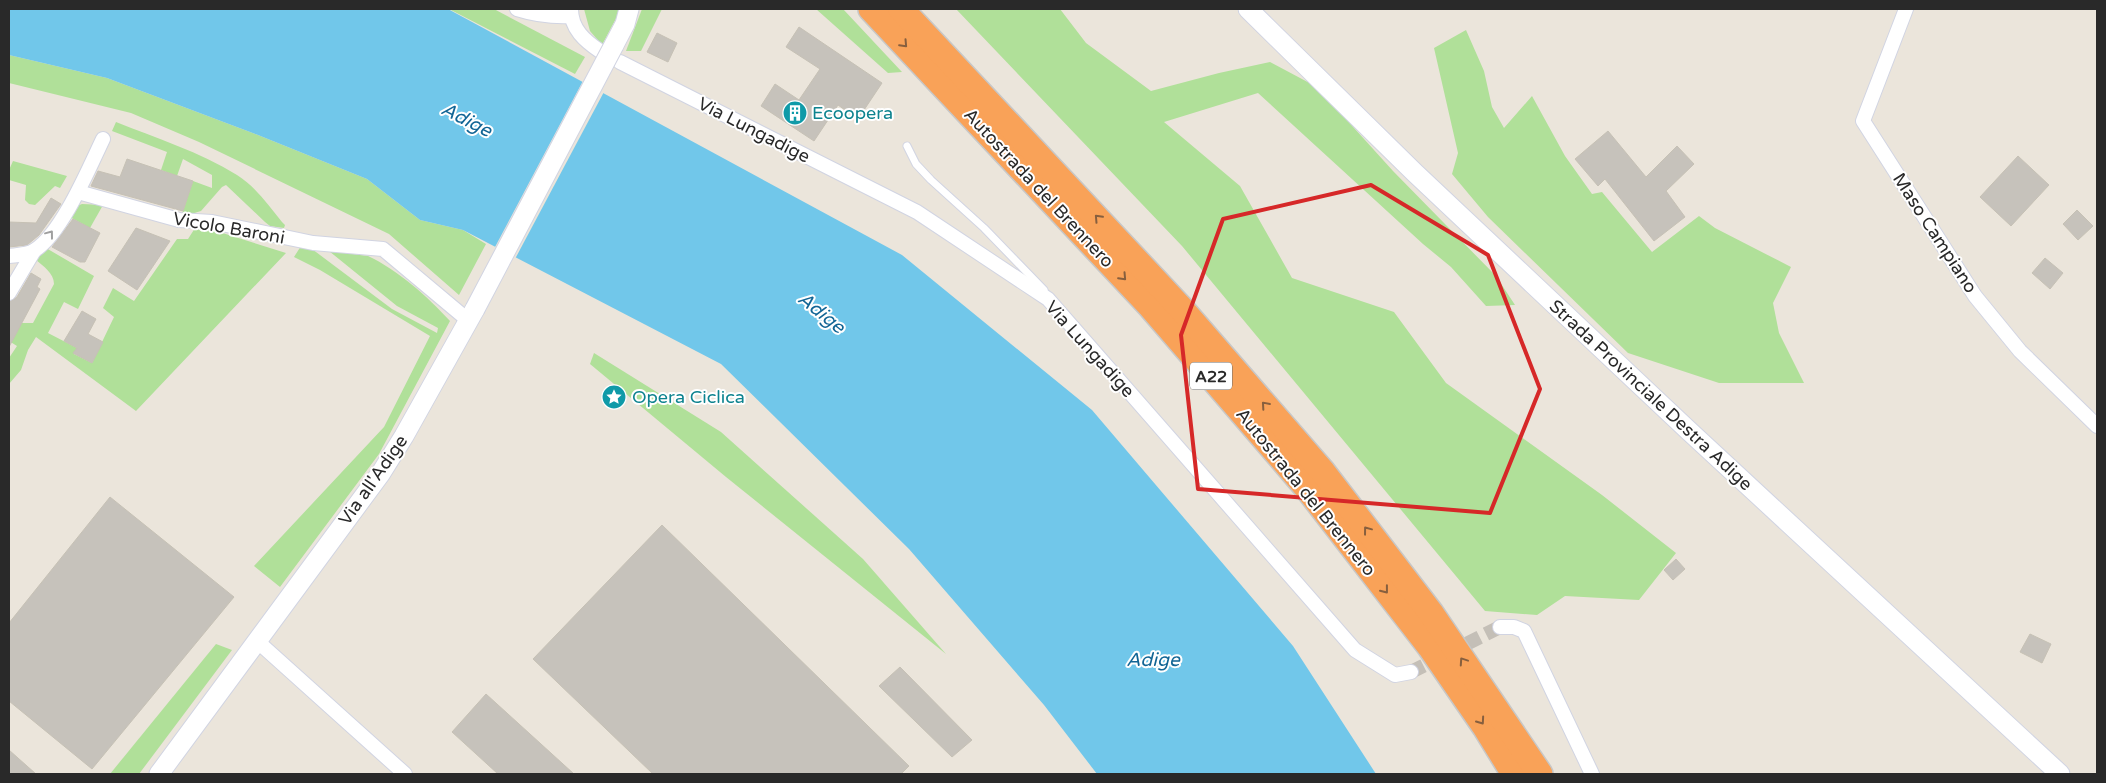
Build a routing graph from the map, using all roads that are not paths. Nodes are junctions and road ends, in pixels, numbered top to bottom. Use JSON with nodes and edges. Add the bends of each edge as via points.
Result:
{"nodes":[{"id":1,"x":517,"y":9,"type":"edge"},
{"id":2,"x":630,"y":9,"type":"edge"},
{"id":3,"x":871,"y":9,"type":"edge"},
{"id":4,"x":901,"y":9,"type":"edge"},
{"id":5,"x":1248,"y":9,"type":"edge"},
{"id":6,"x":1906,"y":9,"type":"edge"},
{"id":7,"x":571,"y":12,"type":"edge"},
{"id":8,"x":612,"y":53,"type":"junction"},
{"id":9,"x":103,"y":139,"type":"dead end"},
{"id":10,"x":907,"y":146,"type":"dead end"},
{"id":11,"x":78,"y":192,"type":"junction"},
{"id":12,"x":34,"y":252,"type":"junction"},
{"id":13,"x":9,"y":256,"type":"edge"},
{"id":14,"x":14,"y":270,"type":"edge"},
{"id":15,"x":9,"y":293,"type":"edge"},
{"id":16,"x":1048,"y":299,"type":"junction"},
{"id":17,"x":472,"y":315,"type":"junction"},
{"id":18,"x":2097,"y":426,"type":"edge"},
{"id":19,"x":1500,"y":628,"type":"tunnel mouth"},
{"id":20,"x":256,"y":641,"type":"junction"},
{"id":21,"x":1411,"y":672,"type":"tunnel mouth"},
{"id":22,"x":158,"y":774,"type":"edge"},
{"id":23,"x":405,"y":774,"type":"edge"},
{"id":24,"x":1514,"y":774,"type":"edge"},
{"id":25,"x":1540,"y":774,"type":"edge"},
{"id":26,"x":1592,"y":774,"type":"edge"},
{"id":27,"x":2060,"y":774,"type":"edge"}],
"edges":[{"from":1,"to":7,"type":"street","via":[[552,17]]},
{"from":2,"to":8,"type":"main road","name":"Via all'Adige"},
{"from":3,"to":24,"type":"highway","name":"Autostrada del Brennero","number":"A22","one_way":true,"via":[[1151,307],[1307,488],[1430,648]]},
{"from":25,"to":4,"type":"highway","name":"Autostrada del Brennero","number":"A22","one_way":true,"via":[[1430,613],[1323,472],[1179,306]]},
{"from":5,"to":27,"type":"main road","name":"Strada Provinciale Destra Adige","via":[[1415,173]]},
{"from":6,"to":18,"type":"street","name":"Maso Campiano","via":[[1863,121],[1975,296],[2020,351]]},
{"from":7,"to":8,"type":"street","name":"Via Lungadige","via":[[580,35]]},
{"from":8,"to":16,"type":"street","name":"Via Lungadige","via":[[917,212]]},
{"from":8,"to":17,"type":"main road","name":"Via all'Adige","bridge":true},
{"from":9,"to":11,"type":"street"},
{"from":10,"to":16,"type":"lane","via":[[916,164],[984,228],[1044,290]]},
{"from":12,"to":11,"type":"street","one_way":true},
{"from":11,"to":17,"type":"street","name":"Vicolo Baroni","via":[[179,220],[212,222],[313,243],[383,249]]},
{"from":12,"to":13,"type":"street"},
{"from":12,"to":14,"type":"street"},
{"from":14,"to":15,"type":"street"},
{"from":16,"to":21,"type":"street","name":"Via Lungadige","via":[[1355,650],[1395,675]]},
{"from":17,"to":20,"type":"main road","name":"Via all'Adige","via":[[381,472]]},
{"from":19,"to":26,"type":"street","via":[[1514,627],[1524,631]]},
{"from":20,"to":22,"type":"main road","name":"Via all'Adige"},
{"from":20,"to":23,"type":"street"}]}
